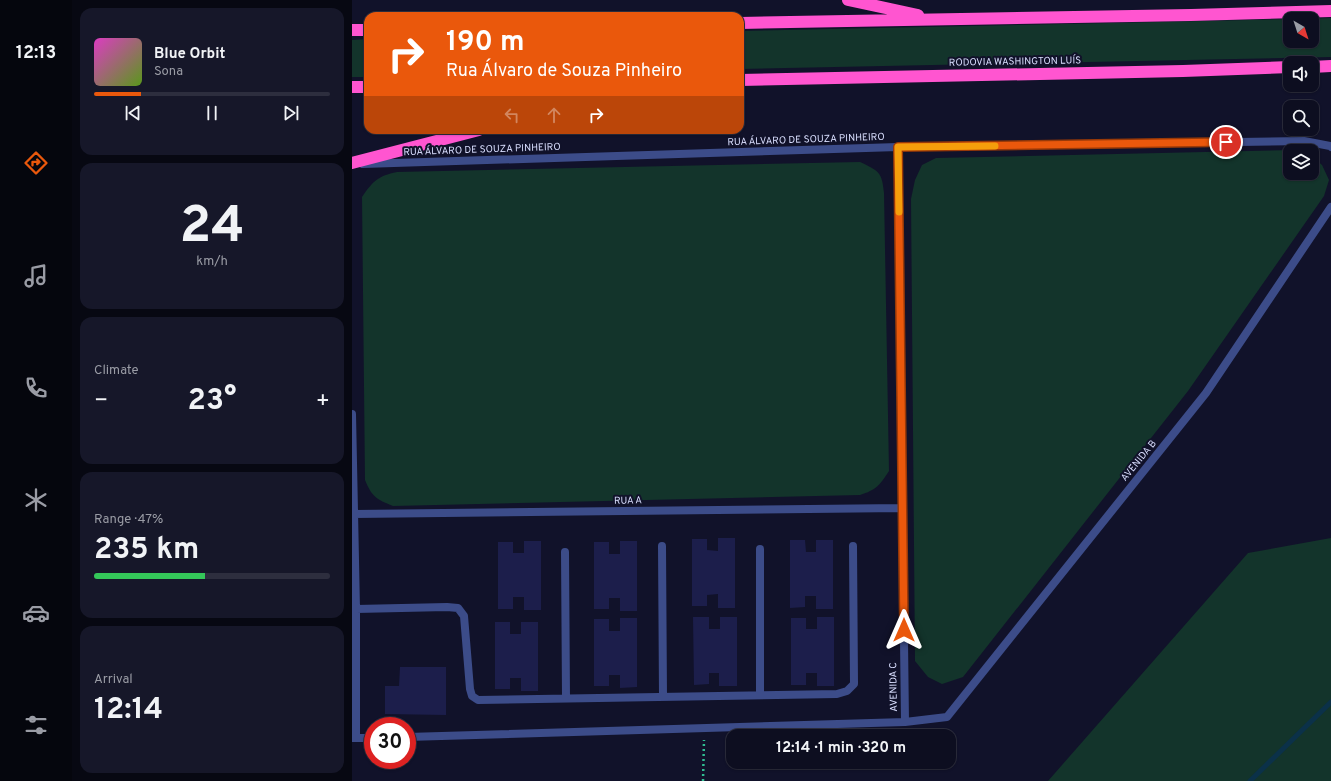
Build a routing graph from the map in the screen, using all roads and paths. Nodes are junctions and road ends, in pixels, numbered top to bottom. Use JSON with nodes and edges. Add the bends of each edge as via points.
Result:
{"nodes":[{"id":1,"x":848,"y":0,"type":"edge"},
{"id":2,"x":1331,"y":11,"type":"edge"},
{"id":3,"x":938,"y":19,"type":"junction"},
{"id":4,"x":744,"y":23,"type":"edge"},
{"id":5,"x":352,"y":30,"type":"edge"},
{"id":6,"x":364,"y":30,"type":"edge"},
{"id":7,"x":1331,"y":66,"type":"edge"},
{"id":8,"x":1283,"y":67,"type":"edge"},
{"id":9,"x":1319,"y":67,"type":"edge"},
{"id":10,"x":819,"y":78,"type":"junction"},
{"id":11,"x":744,"y":80,"type":"edge"},
{"id":12,"x":352,"y":87,"type":"edge"},
{"id":13,"x":364,"y":87,"type":"edge"},
{"id":14,"x":744,"y":87,"type":"edge"},
{"id":15,"x":464,"y":134,"type":"edge"},
{"id":16,"x":898,"y":147,"type":"junction"},
{"id":17,"x":1331,"y":147,"type":"edge"},
{"id":18,"x":352,"y":164,"type":"edge"},
{"id":19,"x":1331,"y":207,"type":"edge"},
{"id":20,"x":352,"y":414,"type":"edge"},
{"id":21,"x":902,"y":508,"type":"junction"},
{"id":22,"x":354,"y":514,"type":"junction"},
{"id":23,"x":662,"y":546,"type":"dead end"},
{"id":24,"x":854,"y":546,"type":"dead end"},
{"id":25,"x":760,"y":549,"type":"dead end"},
{"id":26,"x":565,"y":552,"type":"dead end"},
{"id":27,"x":356,"y":609,"type":"junction"},
{"id":28,"x":760,"y":695,"type":"junction"},
{"id":29,"x":663,"y":697,"type":"junction"},
{"id":30,"x":566,"y":698,"type":"junction"},
{"id":31,"x":905,"y":722,"type":"junction"},
{"id":32,"x":704,"y":728,"type":"junction"},
{"id":33,"x":416,"y":737,"type":"edge"},
{"id":34,"x":354,"y":738,"type":"edge"},
{"id":35,"x":703,"y":781,"type":"edge"}],
"edges":[{"from":1,"to":3,"type":"highway"},
{"from":2,"to":3,"type":"highway"},
{"from":3,"to":4,"type":"highway"},
{"from":5,"to":6,"type":"highway"},
{"from":7,"to":9,"type":"highway"},
{"from":8,"to":10,"type":"highway","name":"RODOVIA WASHINGTON LUÍS"},
{"from":10,"to":11,"type":"highway","name":"RODOVIA WASHINGTON LUÍS"},
{"from":10,"to":14,"type":"highway"},
{"from":12,"to":13,"type":"highway"},
{"from":15,"to":18,"type":"highway"},
{"from":16,"to":17,"type":"street","name":"RUA ÁLVARO DE SOUZA PINHEIRO","via":[[1304,141]]},
{"from":16,"to":18,"type":"street","name":"RUA ÁLVARO DE SOUZA PINHEIRO"},
{"from":16,"to":21,"type":"street","name":"AVENIDA C"},
{"from":19,"to":31,"type":"street","name":"AVENIDA B","via":[[1206,393],[947,717]]},
{"from":20,"to":22,"type":"street"},
{"from":21,"to":22,"type":"street","name":"RUA A"},
{"from":21,"to":31,"type":"street","name":"AVENIDA C"},
{"from":22,"to":27,"type":"street"},
{"from":23,"to":29,"type":"street"},
{"from":24,"to":28,"type":"street","via":[[854,684],[847,691],[837,694]]},
{"from":25,"to":28,"type":"street"},
{"from":26,"to":30,"type":"street"},
{"from":27,"to":30,"type":"street","via":[[458,608],[464,616],[472,696],[478,700]]},
{"from":27,"to":34,"type":"street"},
{"from":28,"to":29,"type":"street"},
{"from":29,"to":30,"type":"street"},
{"from":31,"to":32,"type":"street"},
{"from":32,"to":33,"type":"street"},
{"from":32,"to":35,"type":"path"}]}
